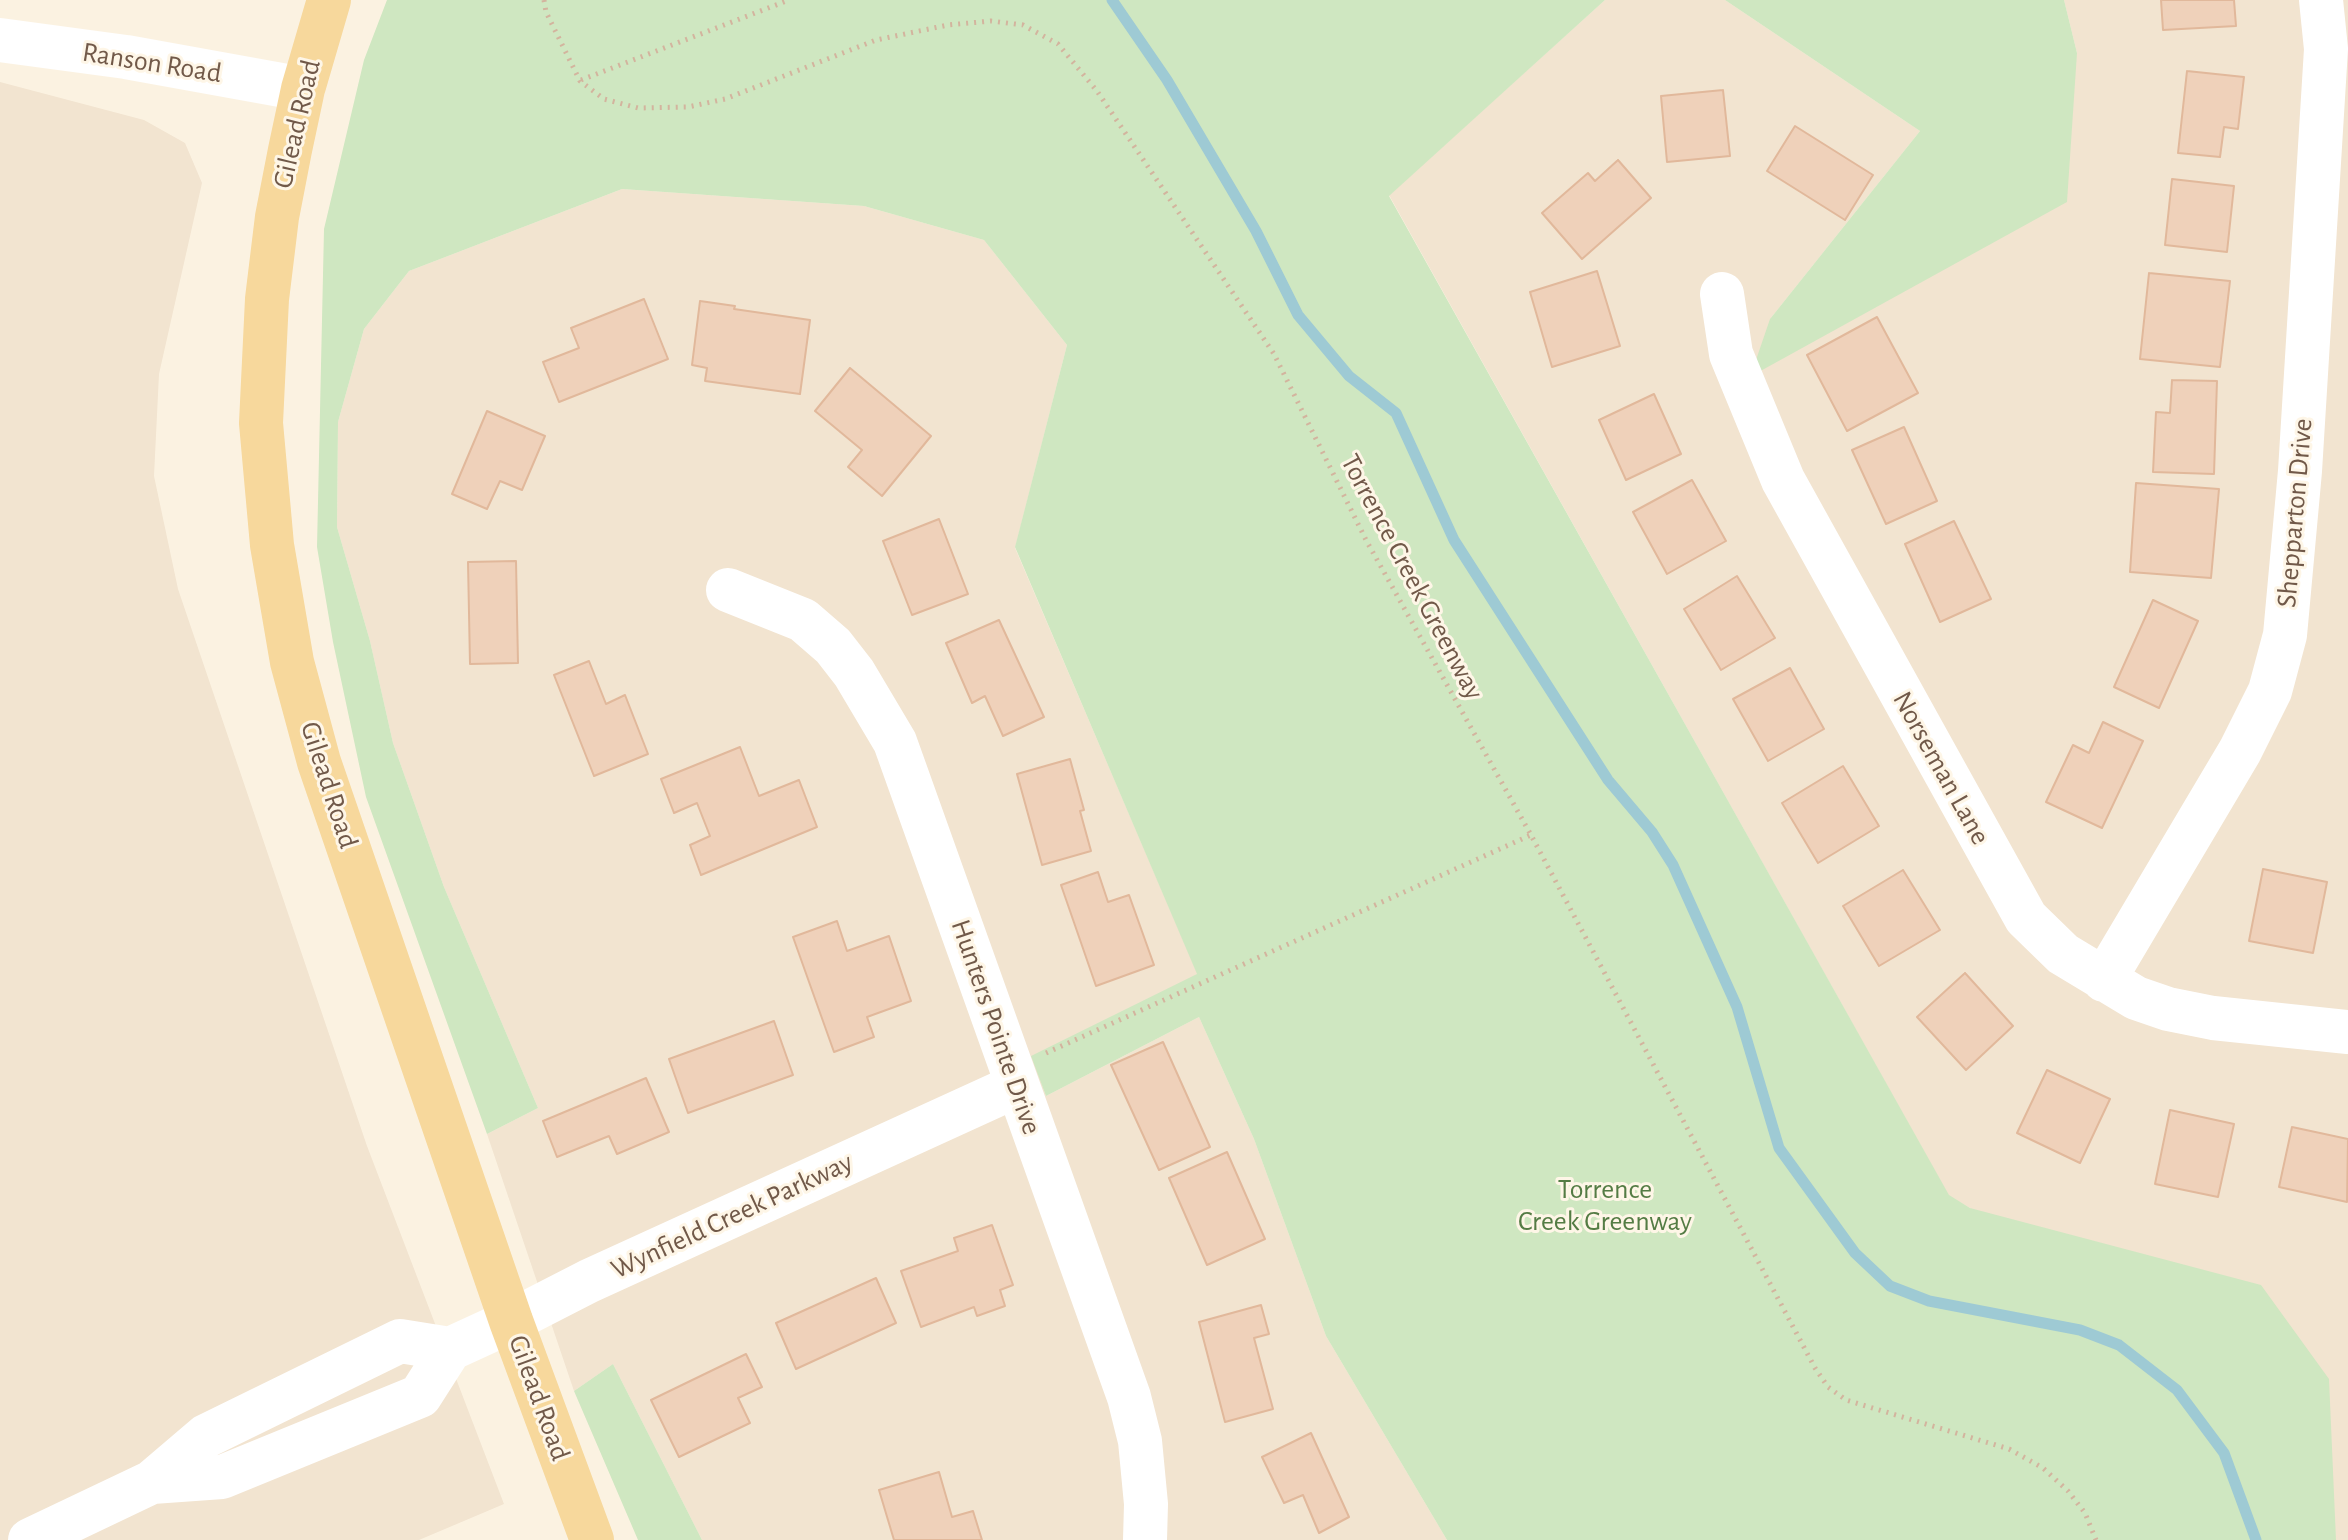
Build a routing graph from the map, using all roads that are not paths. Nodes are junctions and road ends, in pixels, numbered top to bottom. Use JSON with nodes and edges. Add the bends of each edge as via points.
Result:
{"nodes":[{"id":1,"x":329,"y":0,"type":"edge"},
{"id":2,"x":2321,"y":0,"type":"edge"},
{"id":3,"x":0,"y":40,"type":"edge"},
{"id":4,"x":303,"y":89,"type":"junction"},
{"id":5,"x":1722,"y":294,"type":"dead end"},
{"id":6,"x":728,"y":590,"type":"dead end"},
{"id":7,"x":2104,"y":980,"type":"junction"},
{"id":8,"x":2348,"y":1032,"type":"edge"},
{"id":9,"x":1029,"y":1070,"type":"junction"},
{"id":10,"x":511,"y":1321,"type":"junction"},
{"id":11,"x":450,"y":1349,"type":"junction"},
{"id":12,"x":152,"y":1482,"type":"junction"},
{"id":13,"x":30,"y":1540,"type":"edge"},
{"id":14,"x":592,"y":1540,"type":"edge"},
{"id":15,"x":1145,"y":1540,"type":"edge"}],
"edges":[{"from":1,"to":4,"type":"main road","name":"Gilead Road"},
{"from":2,"to":7,"type":"street","name":"Shepparton Drive","via":[[2326,64],[2285,635],[2270,691],[2240,751]]},
{"from":3,"to":4,"type":"street","name":"Ranson Road"},
{"from":4,"to":10,"type":"main road","name":"Gilead Road","via":[[267,299],[261,423],[272,545],[292,662],[319,762]]},
{"from":5,"to":7,"type":"street","name":"Norseman Lane","via":[[1731,354],[1783,480],[1987,851],[2026,918],[2063,954]]},
{"from":6,"to":9,"type":"street","name":"Hunters Pointe Drive","via":[[803,620],[854,673],[895,742]]},
{"from":7,"to":8,"type":"street","name":"Norseman Lane","via":[[2168,1009]]},
{"from":9,"to":10,"type":"street","name":"Wynfield Creek Parkway"},
{"from":9,"to":15,"type":"street","name":"Hunters Pointe Drive","via":[[1140,1441]]},
{"from":10,"to":11,"type":"street","name":"Wynfield Creek Parkway"},
{"from":10,"to":14,"type":"main road","name":"Gilead Road"},
{"from":11,"to":12,"type":"street","via":[[400,1341],[206,1436]]},
{"from":11,"to":12,"type":"street","via":[[420,1396],[222,1477]]},
{"from":12,"to":13,"type":"street"}]}
